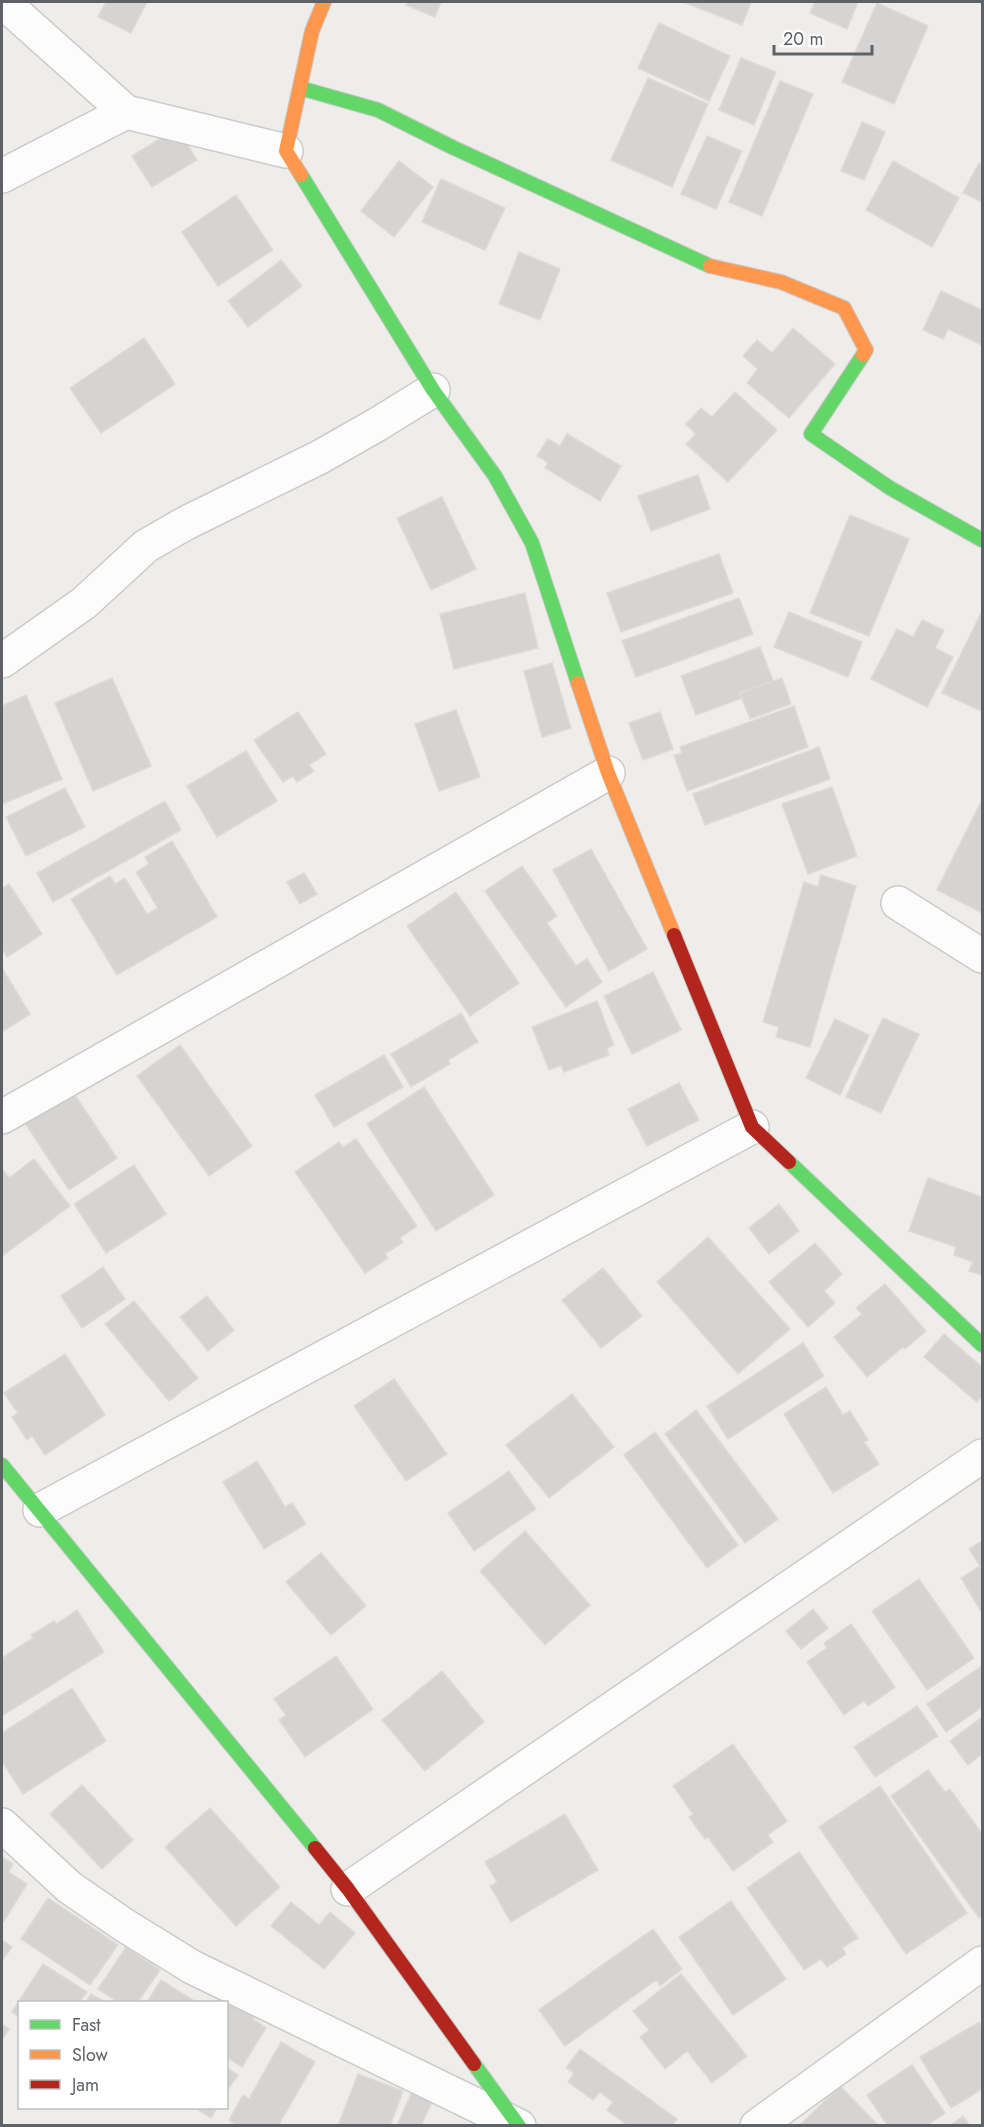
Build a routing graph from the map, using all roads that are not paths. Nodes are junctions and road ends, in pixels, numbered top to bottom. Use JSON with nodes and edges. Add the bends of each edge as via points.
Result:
{"nodes":[{"id":1,"x":3,"y":2,"type":"edge"},
{"id":2,"x":324,"y":2,"type":"edge"},
{"id":3,"x":300,"y":88,"type":"junction"},
{"id":4,"x":126,"y":112,"type":"junction"},
{"id":5,"x":286,"y":151,"type":"junction"},
{"id":6,"x":2,"y":176,"type":"edge"},
{"id":7,"x":433,"y":390,"type":"junction"},
{"id":8,"x":982,"y":540,"type":"edge"},
{"id":9,"x":2,"y":662,"type":"edge"},
{"id":10,"x":608,"y":773,"type":"junction"},
{"id":11,"x":898,"y":903,"type":"dead end"},
{"id":12,"x":982,"y":956,"type":"edge"},
{"id":13,"x":2,"y":1117,"type":"edge"},
{"id":14,"x":752,"y":1127,"type":"junction"},
{"id":15,"x":982,"y":1345,"type":"edge"},
{"id":16,"x":982,"y":1456,"type":"edge"},
{"id":17,"x":2,"y":1465,"type":"edge"},
{"id":18,"x":40,"y":1510,"type":"junction"},
{"id":19,"x":2,"y":1825,"type":"edge"},
{"id":20,"x":348,"y":1889,"type":"junction"},
{"id":21,"x":982,"y":1963,"type":"edge"},
{"id":22,"x":519,"y":2126,"type":"edge"},
{"id":23,"x":757,"y":2126,"type":"edge"}],
"edges":[{"from":1,"to":4,"type":"street"},
{"from":2,"to":3,"type":"street","via":[[312,31]]},
{"from":3,"to":5,"type":"street"},
{"from":3,"to":8,"type":"street","via":[[378,110],[711,267],[781,282],[844,308],[866,350],[811,434],[890,488]]},
{"from":4,"to":5,"type":"street"},
{"from":4,"to":6,"type":"street"},
{"from":5,"to":7,"type":"street"},
{"from":7,"to":9,"type":"street","via":[[320,457],[146,546],[84,603]]},
{"from":7,"to":10,"type":"street","via":[[495,476],[532,543]]},
{"from":10,"to":13,"type":"street"},
{"from":10,"to":14,"type":"street"},
{"from":11,"to":12,"type":"street"},
{"from":14,"to":15,"type":"street"},
{"from":14,"to":18,"type":"street"},
{"from":16,"to":20,"type":"street"},
{"from":17,"to":18,"type":"street"},
{"from":18,"to":20,"type":"street"},
{"from":19,"to":22,"type":"street","via":[[69,1887],[192,1967]]},
{"from":20,"to":22,"type":"street"},
{"from":21,"to":23,"type":"street"}]}
